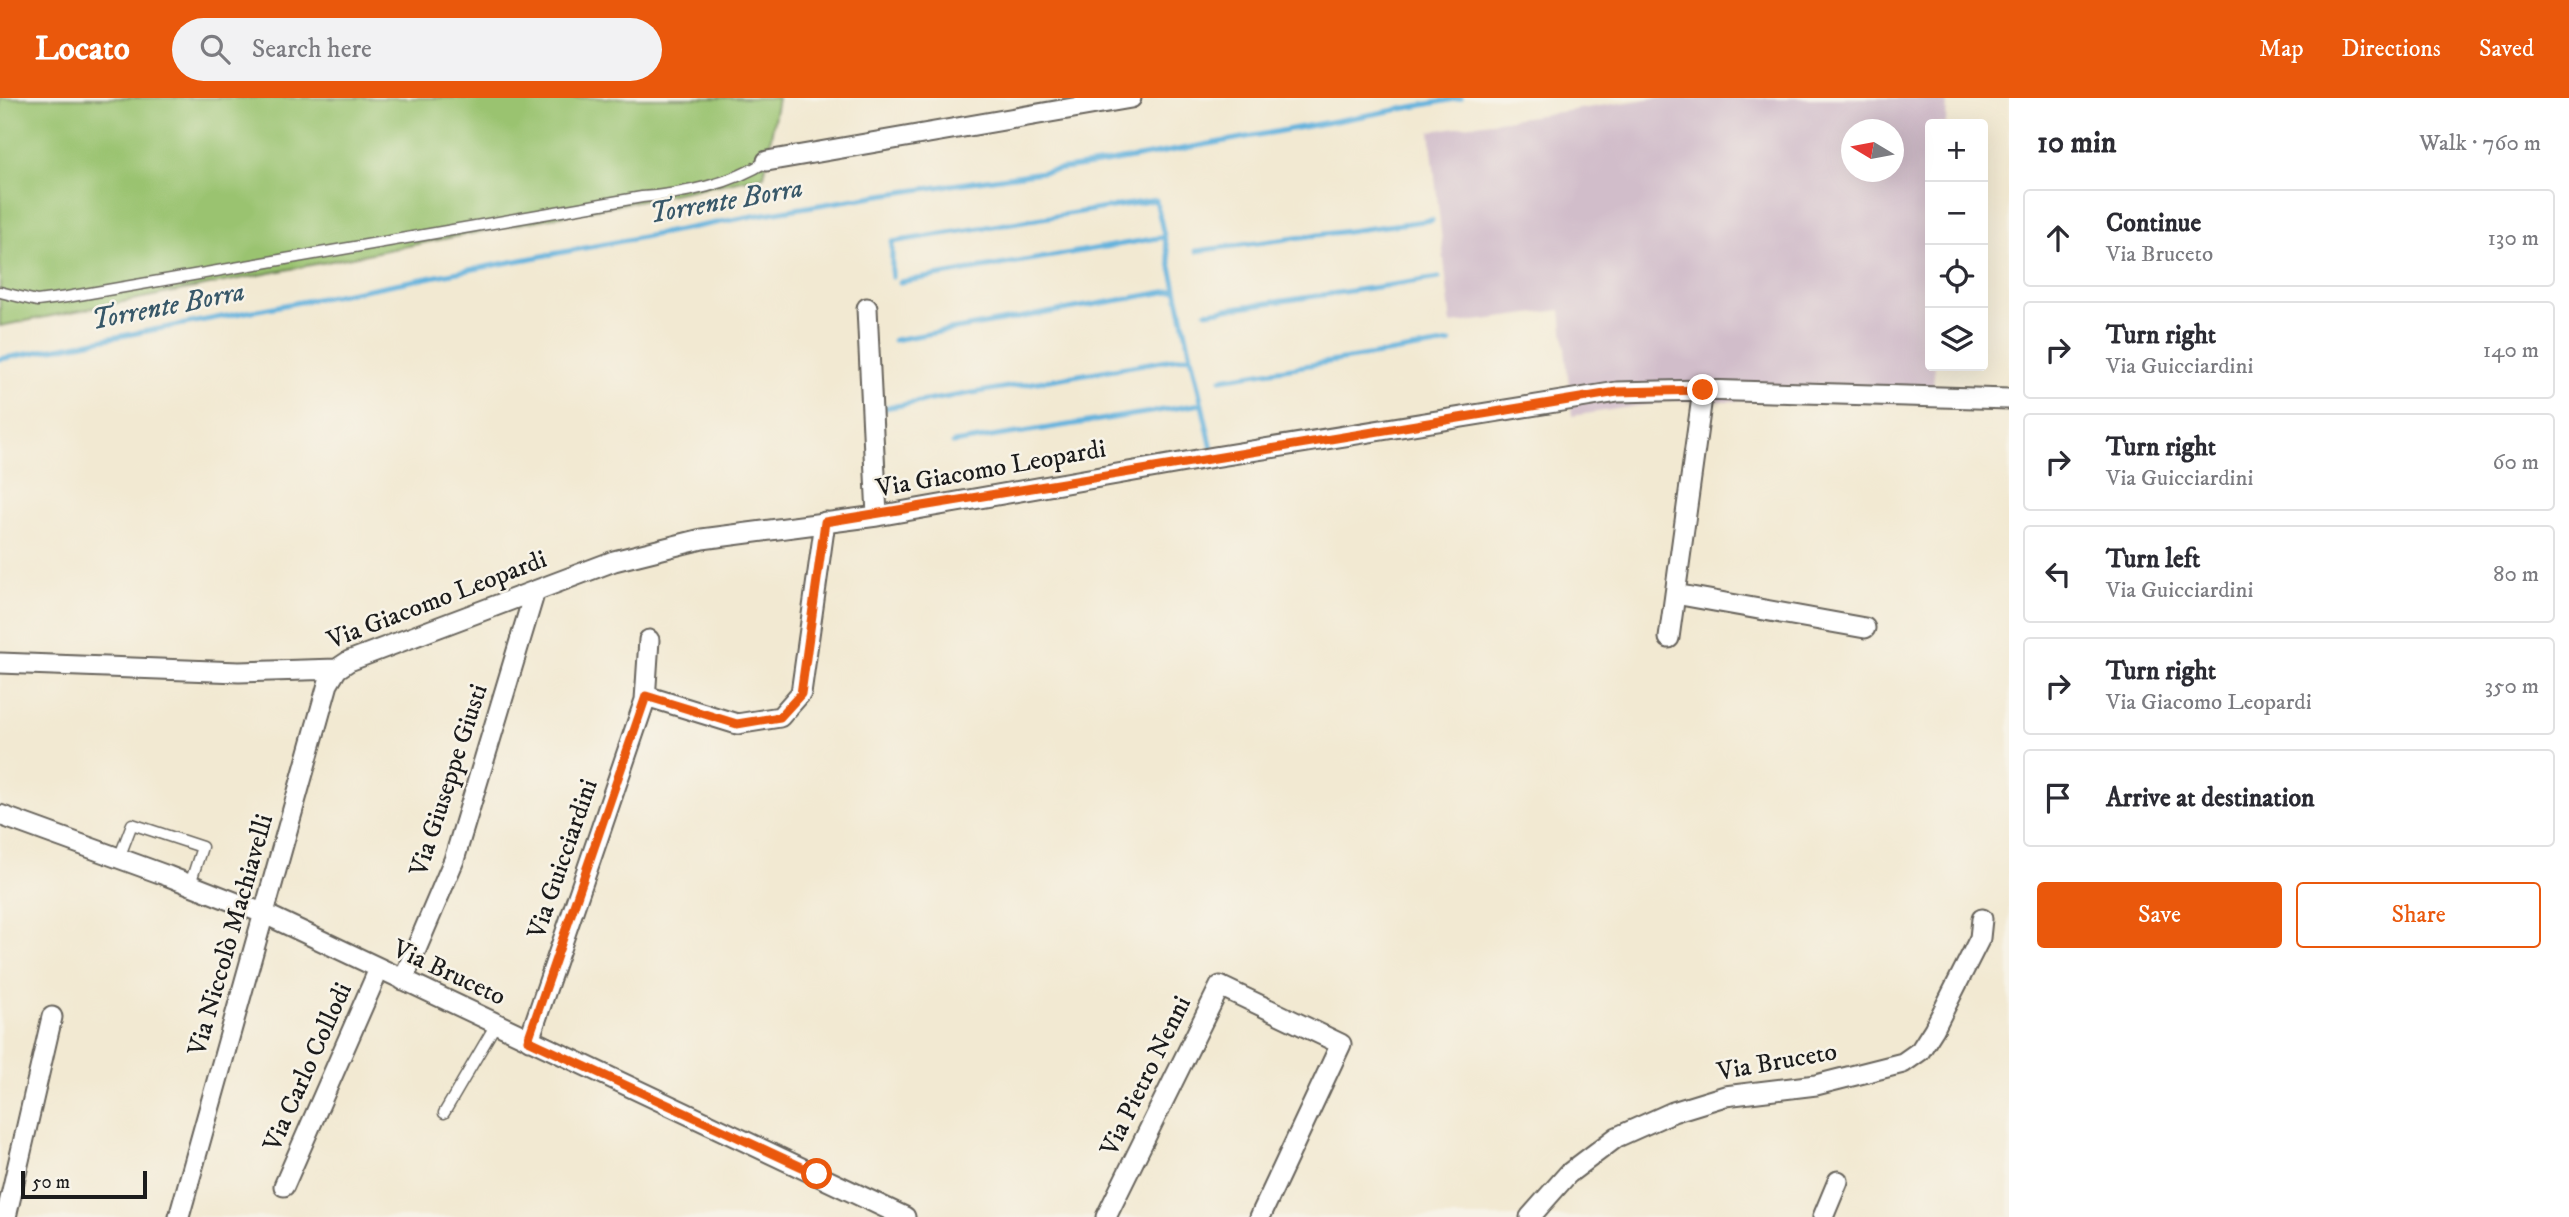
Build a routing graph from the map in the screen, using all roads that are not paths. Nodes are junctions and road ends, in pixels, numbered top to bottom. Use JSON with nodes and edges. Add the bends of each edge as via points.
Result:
{"nodes":[{"id":1,"x":1131,"y":98,"type":"edge"},
{"id":2,"x":767,"y":161,"type":"joint"},
{"id":3,"x":0,"y":292,"type":"edge"},
{"id":4,"x":867,"y":307,"type":"dead end"},
{"id":5,"x":1703,"y":390,"type":"junction"},
{"id":6,"x":2009,"y":399,"type":"edge"},
{"id":7,"x":877,"y":516,"type":"junction"},
{"id":8,"x":825,"y":522,"type":"junction"},
{"id":9,"x":535,"y":592,"type":"junction"},
{"id":10,"x":1675,"y":594,"type":"junction"},
{"id":11,"x":1865,"y":628,"type":"dead end"},
{"id":12,"x":1669,"y":638,"type":"dead end"},
{"id":13,"x":649,"y":640,"type":"dead end"},
{"id":14,"x":0,"y":663,"type":"edge"},
{"id":15,"x":337,"y":669,"type":"junction"},
{"id":16,"x":646,"y":696,"type":"junction"},
{"id":17,"x":0,"y":815,"type":"edge"},
{"id":18,"x":119,"y":858,"type":"junction"},
{"id":19,"x":190,"y":884,"type":"junction"},
{"id":20,"x":265,"y":914,"type":"junction"},
{"id":21,"x":1982,"y":919,"type":"dead end"},
{"id":22,"x":379,"y":969,"type":"junction"},
{"id":23,"x":403,"y":980,"type":"junction"},
{"id":24,"x":52,"y":1017,"type":"dead end"},
{"id":25,"x":496,"y":1024,"type":"junction"},
{"id":26,"x":528,"y":1040,"type":"junction"},
{"id":27,"x":444,"y":1113,"type":"dead end"},
{"id":28,"x":1838,"y":1181,"type":"dead end"},
{"id":29,"x":284,"y":1186,"type":"dead end"},
{"id":30,"x":6,"y":1217,"type":"edge"},
{"id":31,"x":179,"y":1217,"type":"edge"},
{"id":32,"x":905,"y":1217,"type":"edge"},
{"id":33,"x":1106,"y":1217,"type":"edge"},
{"id":34,"x":1261,"y":1217,"type":"edge"},
{"id":35,"x":1530,"y":1217,"type":"edge"},
{"id":36,"x":1823,"y":1217,"type":"edge"}],
"edges":[{"from":1,"to":2,"type":"street"},
{"from":2,"to":3,"type":"lane","via":[[747,174],[668,195],[67,297],[37,301]]},
{"from":4,"to":7,"type":"street"},
{"from":5,"to":6,"type":"street","name":"Via Giacomo Leopardi"},
{"from":5,"to":7,"type":"street","name":"Via Giacomo Leopardi","via":[[1617,392]]},
{"from":5,"to":10,"type":"street"},
{"from":7,"to":8,"type":"street","name":"Via Giacomo Leopardi"},
{"from":8,"to":9,"type":"street","name":"Via Giacomo Leopardi","via":[[702,539],[614,561]]},
{"from":8,"to":16,"type":"street","via":[[801,694],[780,717],[737,724]]},
{"from":9,"to":15,"type":"street","name":"Via Giacomo Leopardi"},
{"from":9,"to":23,"type":"street","name":"Via Giuseppe Giusti","via":[[454,860]]},
{"from":10,"to":11,"type":"street"},
{"from":10,"to":12,"type":"street"},
{"from":13,"to":16,"type":"street","name":"Via Guicciardini"},
{"from":14,"to":15,"type":"street","name":"Via Giacomo Leopardi","via":[[239,672]]},
{"from":15,"to":20,"type":"street","name":"Via Niccolò Machiavelli","via":[[328,684]]},
{"from":16,"to":26,"type":"street","name":"Via Guicciardini"},
{"from":17,"to":18,"type":"street","name":"Via Bruceto"},
{"from":18,"to":19,"type":"street","name":"Via Bruceto"},
{"from":18,"to":19,"type":"lane","via":[[132,824],[202,847]]},
{"from":19,"to":20,"type":"street","name":"Via Bruceto"},
{"from":20,"to":22,"type":"street","name":"Via Bruceto"},
{"from":20,"to":31,"type":"street","name":"Via Niccolò Machiavelli"},
{"from":21,"to":35,"type":"street","name":"Via Bruceto","via":[[1980,939],[1934,1030],[1920,1051],[1903,1063],[1816,1085],[1725,1096],[1673,1112],[1617,1137],[1567,1174]]},
{"from":22,"to":23,"type":"street","name":"Via Bruceto"},
{"from":22,"to":29,"type":"street","name":"Via Carlo Collodi"},
{"from":23,"to":25,"type":"street","name":"Via Bruceto"},
{"from":24,"to":30,"type":"street"},
{"from":25,"to":26,"type":"street","name":"Via Bruceto"},
{"from":25,"to":27,"type":"lane"},
{"from":26,"to":32,"type":"street","name":"Via Bruceto"},
{"from":28,"to":36,"type":"street"},
{"from":33,"to":34,"type":"street","name":"Via Pietro Nenni","via":[[1220,986],[1341,1044]]}]}
